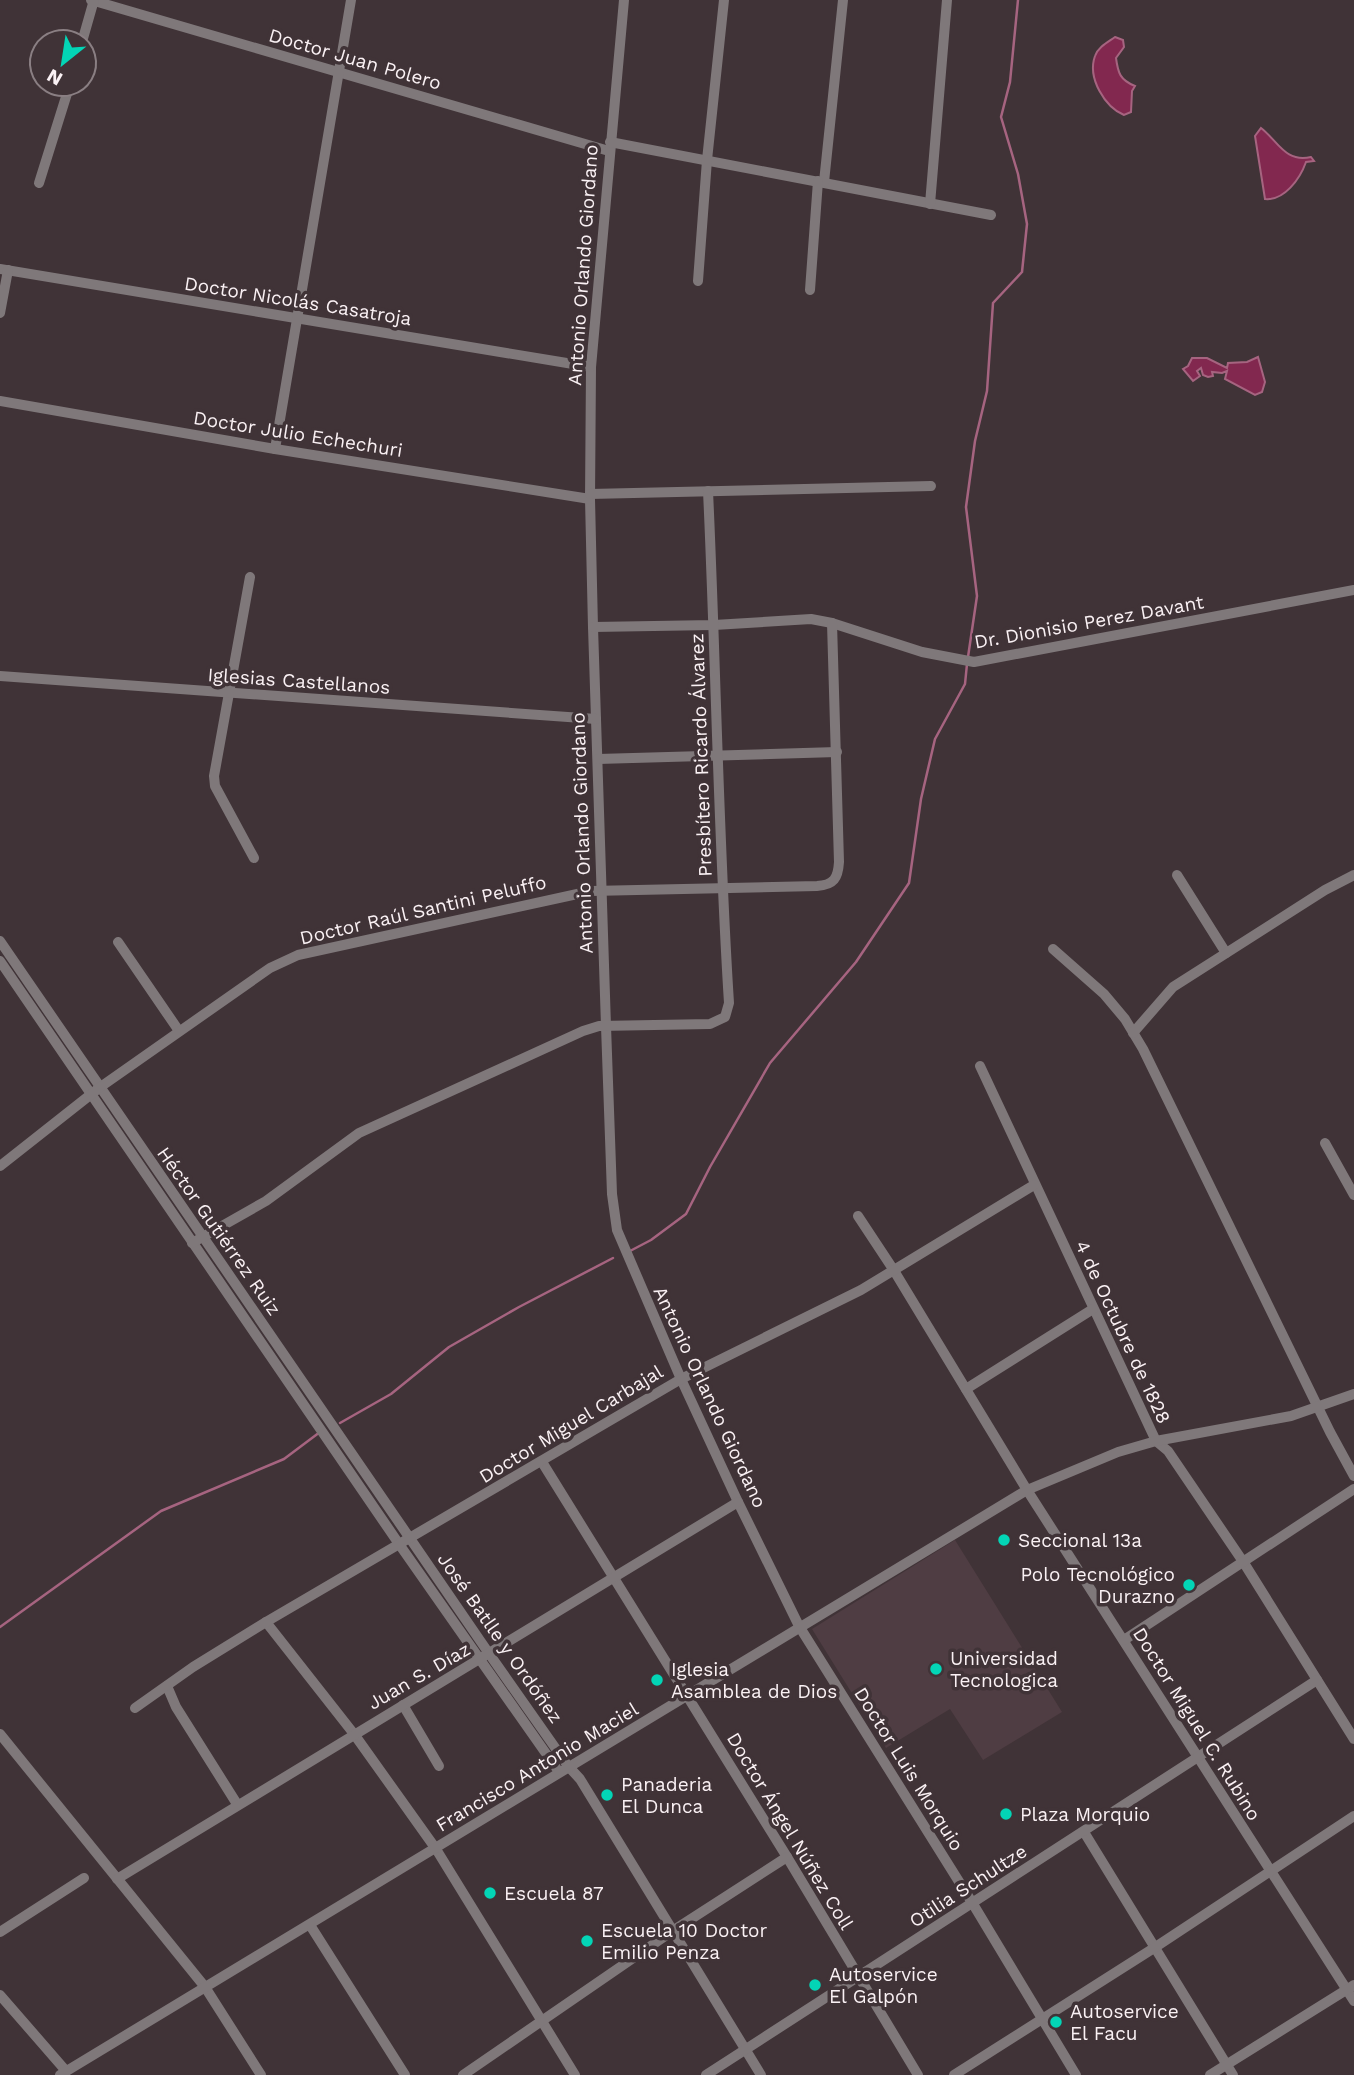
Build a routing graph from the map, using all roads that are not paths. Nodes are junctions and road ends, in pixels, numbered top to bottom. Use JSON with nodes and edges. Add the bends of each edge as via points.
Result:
{"nodes":[{"id":1,"x":93,"y":0,"type":"edge"},
{"id":2,"x":351,"y":0,"type":"edge"},
{"id":3,"x":624,"y":0,"type":"edge"},
{"id":4,"x":724,"y":0,"type":"edge"},
{"id":5,"x":843,"y":0,"type":"edge"},
{"id":6,"x":947,"y":0,"type":"edge"},
{"id":7,"x":86,"y":28,"type":"edge"},
{"id":8,"x":339,"y":73,"type":"junction"},
{"id":9,"x":66,"y":98,"type":"edge"},
{"id":10,"x":609,"y":146,"type":"junction"},
{"id":11,"x":707,"y":160,"type":"junction"},
{"id":12,"x":821,"y":182,"type":"junction"},
{"id":13,"x":39,"y":183,"type":"dead end"},
{"id":14,"x":930,"y":204,"type":"junction"},
{"id":15,"x":991,"y":215,"type":"dead end"},
{"id":16,"x":4,"y":269,"type":"edge"},
{"id":17,"x":698,"y":281,"type":"dead end"},
{"id":18,"x":810,"y":290,"type":"dead end"},
{"id":19,"x":0,"y":313,"type":"edge"},
{"id":20,"x":297,"y":318,"type":"junction"},
{"id":21,"x":591,"y":367,"type":"junction"},
{"id":22,"x":0,"y":401,"type":"edge"},
{"id":23,"x":275,"y":449,"type":"junction"},
{"id":24,"x":931,"y":486,"type":"dead end"},
{"id":25,"x":708,"y":491,"type":"junction"},
{"id":26,"x":590,"y":497,"type":"junction"},
{"id":27,"x":250,"y":577,"type":"dead end"},
{"id":28,"x":1354,"y":590,"type":"edge"},
{"id":29,"x":832,"y":623,"type":"junction"},
{"id":30,"x":715,"y":625,"type":"junction"},
{"id":31,"x":593,"y":627,"type":"junction"},
{"id":32,"x":0,"y":676,"type":"edge"},
{"id":33,"x":228,"y":694,"type":"junction"},
{"id":34,"x":596,"y":719,"type":"junction"},
{"id":35,"x":837,"y":752,"type":"junction"},
{"id":36,"x":718,"y":755,"type":"junction"},
{"id":37,"x":598,"y":760,"type":"junction"},
{"id":38,"x":254,"y":858,"type":"dead end"},
{"id":39,"x":1177,"y":875,"type":"dead end"},
{"id":40,"x":1354,"y":876,"type":"edge"},
{"id":41,"x":722,"y":888,"type":"junction"},
{"id":42,"x":601,"y":890,"type":"junction"},
{"id":43,"x":0,"y":941,"type":"edge"},
{"id":44,"x":118,"y":942,"type":"dead end"},
{"id":45,"x":1053,"y":949,"type":"dead end"},
{"id":46,"x":1226,"y":953,"type":"junction"},
{"id":47,"x":0,"y":961,"type":"edge"},
{"id":48,"x":606,"y":1026,"type":"junction"},
{"id":49,"x":180,"y":1031,"type":"junction"},
{"id":50,"x":1133,"y":1032,"type":"junction"},
{"id":51,"x":979,"y":1066,"type":"dead end"},
{"id":52,"x":99,"y":1088,"type":"junction"},
{"id":53,"x":1325,"y":1143,"type":"dead end"},
{"id":54,"x":0,"y":1166,"type":"edge"},
{"id":55,"x":1034,"y":1185,"type":"junction"},
{"id":56,"x":1354,"y":1195,"type":"edge"},
{"id":57,"x":858,"y":1216,"type":"dead end"},
{"id":58,"x":202,"y":1236,"type":"junction"},
{"id":59,"x":192,"y":1243,"type":"junction"},
{"id":60,"x":893,"y":1269,"type":"junction"},
{"id":61,"x":1093,"y":1309,"type":"junction"},
{"id":62,"x":681,"y":1379,"type":"junction"},
{"id":63,"x":966,"y":1389,"type":"junction"},
{"id":64,"x":1354,"y":1394,"type":"edge"},
{"id":65,"x":1319,"y":1406,"type":"junction"},
{"id":66,"x":1156,"y":1441,"type":"junction"},
{"id":67,"x":542,"y":1462,"type":"junction"},
{"id":68,"x":1354,"y":1476,"type":"edge"},
{"id":69,"x":1354,"y":1489,"type":"edge"},
{"id":70,"x":1027,"y":1490,"type":"junction"},
{"id":71,"x":738,"y":1502,"type":"junction"},
{"id":72,"x":410,"y":1540,"type":"junction"},
{"id":73,"x":399,"y":1544,"type":"joint"},
{"id":74,"x":1244,"y":1563,"type":"junction"},
{"id":75,"x":614,"y":1580,"type":"junction"},
{"id":76,"x":265,"y":1622,"type":"junction"},
{"id":77,"x":799,"y":1626,"type":"junction"},
{"id":78,"x":1124,"y":1640,"type":"junction"},
{"id":79,"x":490,"y":1655,"type":"junction"},
{"id":80,"x":1317,"y":1679,"type":"junction"},
{"id":81,"x":167,"y":1686,"type":"junction"},
{"id":82,"x":687,"y":1696,"type":"junction"},
{"id":83,"x":403,"y":1705,"type":"junction"},
{"id":84,"x":135,"y":1708,"type":"dead end"},
{"id":85,"x":0,"y":1734,"type":"edge"},
{"id":86,"x":354,"y":1734,"type":"junction"},
{"id":87,"x":1354,"y":1739,"type":"edge"},
{"id":88,"x":1197,"y":1758,"type":"junction"},
{"id":89,"x":439,"y":1766,"type":"dead end"},
{"id":90,"x":564,"y":1769,"type":"junction"},
{"id":91,"x":237,"y":1804,"type":"junction"},
{"id":92,"x":1354,"y":1816,"type":"edge"},
{"id":93,"x":1084,"y":1832,"type":"junction"},
{"id":94,"x":436,"y":1849,"type":"junction"},
{"id":95,"x":787,"y":1857,"type":"junction"},
{"id":96,"x":1270,"y":1870,"type":"junction"},
{"id":97,"x":84,"y":1878,"type":"dead end"},
{"id":98,"x":117,"y":1880,"type":"junction"},
{"id":99,"x":972,"y":1904,"type":"junction"},
{"id":100,"x":310,"y":1925,"type":"junction"},
{"id":101,"x":674,"y":1930,"type":"junction"},
{"id":102,"x":0,"y":1932,"type":"edge"},
{"id":103,"x":1154,"y":1948,"type":"junction"},
{"id":104,"x":858,"y":1978,"type":"junction"},
{"id":105,"x":205,"y":1987,"type":"junction"},
{"id":106,"x":1350,"y":1988,"type":"edge"},
{"id":107,"x":0,"y":1996,"type":"edge"},
{"id":108,"x":1354,"y":2001,"type":"edge"},
{"id":109,"x":1042,"y":2020,"type":"junction"},
{"id":110,"x":540,"y":2021,"type":"junction"},
{"id":111,"x":746,"y":2049,"type":"junction"},
{"id":112,"x":1227,"y":2064,"type":"junction"},
{"id":113,"x":69,"y":2072,"type":"edge"},
{"id":114,"x":261,"y":2075,"type":"edge"},
{"id":115,"x":405,"y":2075,"type":"edge"},
{"id":116,"x":463,"y":2075,"type":"edge"},
{"id":117,"x":575,"y":2075,"type":"edge"},
{"id":118,"x":706,"y":2075,"type":"edge"},
{"id":119,"x":761,"y":2075,"type":"edge"},
{"id":120,"x":918,"y":2075,"type":"edge"},
{"id":121,"x":954,"y":2075,"type":"edge"},
{"id":122,"x":1076,"y":2075,"type":"edge"},
{"id":123,"x":1210,"y":2075,"type":"edge"},
{"id":124,"x":1233,"y":2075,"type":"edge"}],
"edges":[{"from":1,"to":7,"type":"street"},
{"from":1,"to":8,"type":"street","name":"Doctor Juan Polero"},
{"from":2,"to":8,"type":"street"},
{"from":3,"to":10,"type":"street","name":"Antonio Orlando Giordano"},
{"from":4,"to":11,"type":"street"},
{"from":5,"to":12,"type":"street"},
{"from":6,"to":14,"type":"street"},
{"from":8,"to":10,"type":"street","name":"Doctor Juan Polero"},
{"from":8,"to":20,"type":"street"},
{"from":9,"to":13,"type":"street"},
{"from":10,"to":11,"type":"street","name":"Doctor Juan Polero"},
{"from":10,"to":21,"type":"street","name":"Antonio Orlando Giordano"},
{"from":11,"to":12,"type":"street","name":"Doctor Juan Polero"},
{"from":11,"to":17,"type":"street"},
{"from":12,"to":14,"type":"street","name":"Doctor Juan Polero"},
{"from":12,"to":18,"type":"street"},
{"from":14,"to":15,"type":"street","name":"Doctor Juan Polero"},
{"from":16,"to":19,"type":"street"},
{"from":16,"to":20,"type":"street","name":"Doctor Nicolás Casatroja"},
{"from":20,"to":21,"type":"street","name":"Doctor Nicolás Casatroja"},
{"from":20,"to":23,"type":"street"},
{"from":21,"to":26,"type":"street","name":"Antonio Orlando Giordano"},
{"from":22,"to":23,"type":"street","name":"Doctor Julio Echechuri"},
{"from":23,"to":26,"type":"street","name":"Doctor Julio Echechuri"},
{"from":24,"to":25,"type":"street","name":"Doctor Julio Echechuri"},
{"from":25,"to":26,"type":"street","name":"Doctor Julio Echechuri"},
{"from":25,"to":30,"type":"street","name":"Presbítero Ricardo Álvarez"},
{"from":26,"to":31,"type":"street","name":"Antonio Orlando Giordano"},
{"from":27,"to":33,"type":"street"},
{"from":28,"to":29,"type":"street","name":"Dr. Dionisio Perez Davant","via":[[974,662],[922,652]]},
{"from":29,"to":30,"type":"street","name":"Dr. Dionisio Perez Davant","via":[[811,619]]},
{"from":29,"to":35,"type":"street"},
{"from":30,"to":31,"type":"street","name":"Dr. Dionisio Perez Davant"},
{"from":30,"to":36,"type":"street","name":"Presbítero Ricardo Álvarez"},
{"from":31,"to":34,"type":"street","name":"Antonio Orlando Giordano"},
{"from":32,"to":33,"type":"street","name":"Iglesias Castellanos"},
{"from":33,"to":34,"type":"street","name":"Iglesias Castellanos"},
{"from":33,"to":38,"type":"street","via":[[215,786]]},
{"from":34,"to":37,"type":"street","name":"Antonio Orlando Giordano"},
{"from":35,"to":36,"type":"street"},
{"from":35,"to":41,"type":"street","name":"Doctor Raúl Santini Peluffo","via":[[839,862],[835,880],[825,886]]},
{"from":36,"to":37,"type":"street"},
{"from":36,"to":41,"type":"street","name":"Presbítero Ricardo Álvarez"},
{"from":37,"to":42,"type":"street","name":"Antonio Orlando Giordano"},
{"from":39,"to":46,"type":"street"},
{"from":40,"to":46,"type":"street"},
{"from":41,"to":42,"type":"street","name":"Doctor Raúl Santini Peluffo"},
{"from":41,"to":48,"type":"street","name":"Presbítero Ricardo Álvarez","via":[[729,1003],[725,1017],[710,1024]]},
{"from":42,"to":48,"type":"street","name":"Antonio Orlando Giordano"},
{"from":42,"to":49,"type":"street","name":"Doctor Raúl Santini Peluffo","via":[[298,955],[270,968]]},
{"from":43,"to":52,"type":"street","name":"Héctor Gutiérrez Ruiz"},
{"from":44,"to":49,"type":"street"},
{"from":45,"to":50,"type":"street","via":[[1104,994]]},
{"from":46,"to":50,"type":"street","via":[[1173,987]]},
{"from":47,"to":59,"type":"street","name":"Héctor Gutiérrez Ruiz"},
{"from":48,"to":58,"type":"street","via":[[583,1031],[359,1133],[266,1201]]},
{"from":48,"to":62,"type":"street","name":"Antonio Orlando Giordano","via":[[617,1230]]},
{"from":49,"to":52,"type":"street","name":"Doctor Raúl Santini Peluffo"},
{"from":50,"to":65,"type":"street"},
{"from":51,"to":55,"type":"street","name":"4 de Octubre de 1828"},
{"from":52,"to":54,"type":"street","name":"Doctor Raúl Santini Peluffo"},
{"from":52,"to":58,"type":"street","name":"Héctor Gutiérrez Ruiz"},
{"from":53,"to":56,"type":"street"},
{"from":55,"to":60,"type":"street","name":"Doctor Miguel Carbajal"},
{"from":55,"to":61,"type":"street","name":"4 de Octubre de 1828"},
{"from":57,"to":60,"type":"street","name":"Doctor Miguel C. Rubino"},
{"from":58,"to":59,"type":"street"},
{"from":58,"to":72,"type":"street","name":"Héctor Gutiérrez Ruiz"},
{"from":59,"to":73,"type":"street","name":"Héctor Gutiérrez Ruiz"},
{"from":60,"to":62,"type":"street","name":"Doctor Miguel Carbajal","via":[[861,1290]]},
{"from":60,"to":63,"type":"street","name":"Doctor Miguel C. Rubino"},
{"from":61,"to":63,"type":"street"},
{"from":61,"to":66,"type":"street","name":"4 de Octubre de 1828"},
{"from":62,"to":67,"type":"street","name":"Doctor Miguel Carbajal"},
{"from":62,"to":71,"type":"street","name":"Antonio Orlando Giordano"},
{"from":63,"to":70,"type":"street","name":"Doctor Miguel C. Rubino"},
{"from":64,"to":65,"type":"street","name":"Francisco Antonio Maciel"},
{"from":65,"to":66,"type":"street","name":"Francisco Antonio Maciel","via":[[1291,1416]]},
{"from":65,"to":68,"type":"street"},
{"from":66,"to":70,"type":"street","name":"Francisco Antonio Maciel"},
{"from":66,"to":74,"type":"street","name":"4 de Octubre de 1828","via":[[1168,1451]]},
{"from":67,"to":72,"type":"street","name":"Doctor Miguel Carbajal"},
{"from":67,"to":75,"type":"street","name":"Doctor Ángel Núñez Coll"},
{"from":69,"to":74,"type":"street"},
{"from":70,"to":77,"type":"street","name":"Francisco Antonio Maciel"},
{"from":70,"to":78,"type":"street","name":"Doctor Miguel C. Rubino"},
{"from":71,"to":75,"type":"street","name":"Juan S. Díaz"},
{"from":71,"to":77,"type":"street","name":"Antonio Orlando Giordano"},
{"from":72,"to":76,"type":"street","name":"Doctor Miguel Carbajal"},
{"from":72,"to":79,"type":"street","name":"José Batlle y Ordóñez"},
{"from":73,"to":90,"type":"street","name":"José Batlle y Ordóñez"},
{"from":74,"to":78,"type":"street"},
{"from":74,"to":80,"type":"street","name":"4 de Octubre de 1828"},
{"from":75,"to":79,"type":"street","name":"Juan S. Díaz"},
{"from":75,"to":82,"type":"street","name":"Doctor Ángel Núñez Coll"},
{"from":76,"to":81,"type":"street","name":"Doctor Miguel Carbajal"},
{"from":76,"to":86,"type":"street"},
{"from":77,"to":82,"type":"street","name":"Francisco Antonio Maciel"},
{"from":77,"to":99,"type":"street","name":"Doctor Luis Morquio"},
{"from":78,"to":88,"type":"street","name":"Doctor Miguel C. Rubino"},
{"from":79,"to":83,"type":"street","name":"Juan S. Díaz"},
{"from":79,"to":90,"type":"street","name":"José Batlle y Ordóñez"},
{"from":80,"to":87,"type":"street","name":"4 de Octubre de 1828"},
{"from":80,"to":88,"type":"street","name":"Otilia Schultze"},
{"from":81,"to":84,"type":"street","name":"Doctor Miguel Carbajal"},
{"from":81,"to":91,"type":"street"},
{"from":82,"to":90,"type":"street","name":"Francisco Antonio Maciel"},
{"from":82,"to":95,"type":"street","name":"Doctor Ángel Núñez Coll"},
{"from":83,"to":86,"type":"street","name":"Juan S. Díaz"},
{"from":83,"to":89,"type":"street"},
{"from":85,"to":98,"type":"street"},
{"from":86,"to":91,"type":"street","name":"Juan S. Díaz"},
{"from":86,"to":94,"type":"street"},
{"from":88,"to":93,"type":"street","name":"Otilia Schultze"},
{"from":88,"to":96,"type":"street","name":"Doctor Miguel C. Rubino"},
{"from":90,"to":94,"type":"street","name":"Francisco Antonio Maciel"},
{"from":90,"to":101,"type":"street","name":"José Batlle y Ordóñez","via":[[587,1789]]},
{"from":91,"to":98,"type":"street","name":"Juan S. Díaz"},
{"from":92,"to":96,"type":"street"},
{"from":93,"to":99,"type":"street","name":"Otilia Schultze"},
{"from":93,"to":103,"type":"street"},
{"from":94,"to":100,"type":"street","name":"Francisco Antonio Maciel"},
{"from":94,"to":110,"type":"street"},
{"from":95,"to":101,"type":"street"},
{"from":95,"to":104,"type":"street","name":"Doctor Ángel Núñez Coll"},
{"from":96,"to":103,"type":"street"},
{"from":96,"to":106,"type":"street","name":"Doctor Miguel C. Rubino"},
{"from":97,"to":102,"type":"street"},
{"from":98,"to":105,"type":"street"},
{"from":99,"to":104,"type":"street","name":"Otilia Schultze"},
{"from":99,"to":109,"type":"street","name":"Doctor Luis Morquio"},
{"from":100,"to":105,"type":"street","name":"Francisco Antonio Maciel"},
{"from":100,"to":115,"type":"street"},
{"from":101,"to":110,"type":"street"},
{"from":101,"to":111,"type":"street","name":"José Batlle y Ordóñez"},
{"from":103,"to":109,"type":"street"},
{"from":103,"to":112,"type":"street"},
{"from":104,"to":111,"type":"street","name":"Otilia Schultze"},
{"from":104,"to":120,"type":"street","name":"Doctor Ángel Núñez Coll"},
{"from":105,"to":113,"type":"street","name":"Francisco Antonio Maciel"},
{"from":105,"to":114,"type":"street"},
{"from":106,"to":108,"type":"street","name":"Doctor Miguel C. Rubino"},
{"from":106,"to":112,"type":"street"},
{"from":107,"to":113,"type":"street"},
{"from":109,"to":121,"type":"street"},
{"from":109,"to":122,"type":"street","name":"Doctor Luis Morquio"},
{"from":110,"to":116,"type":"street"},
{"from":110,"to":117,"type":"street"},
{"from":111,"to":118,"type":"street","name":"Otilia Schultze"},
{"from":111,"to":119,"type":"street","name":"José Batlle y Ordóñez"},
{"from":112,"to":123,"type":"street"},
{"from":112,"to":124,"type":"street"}]}
